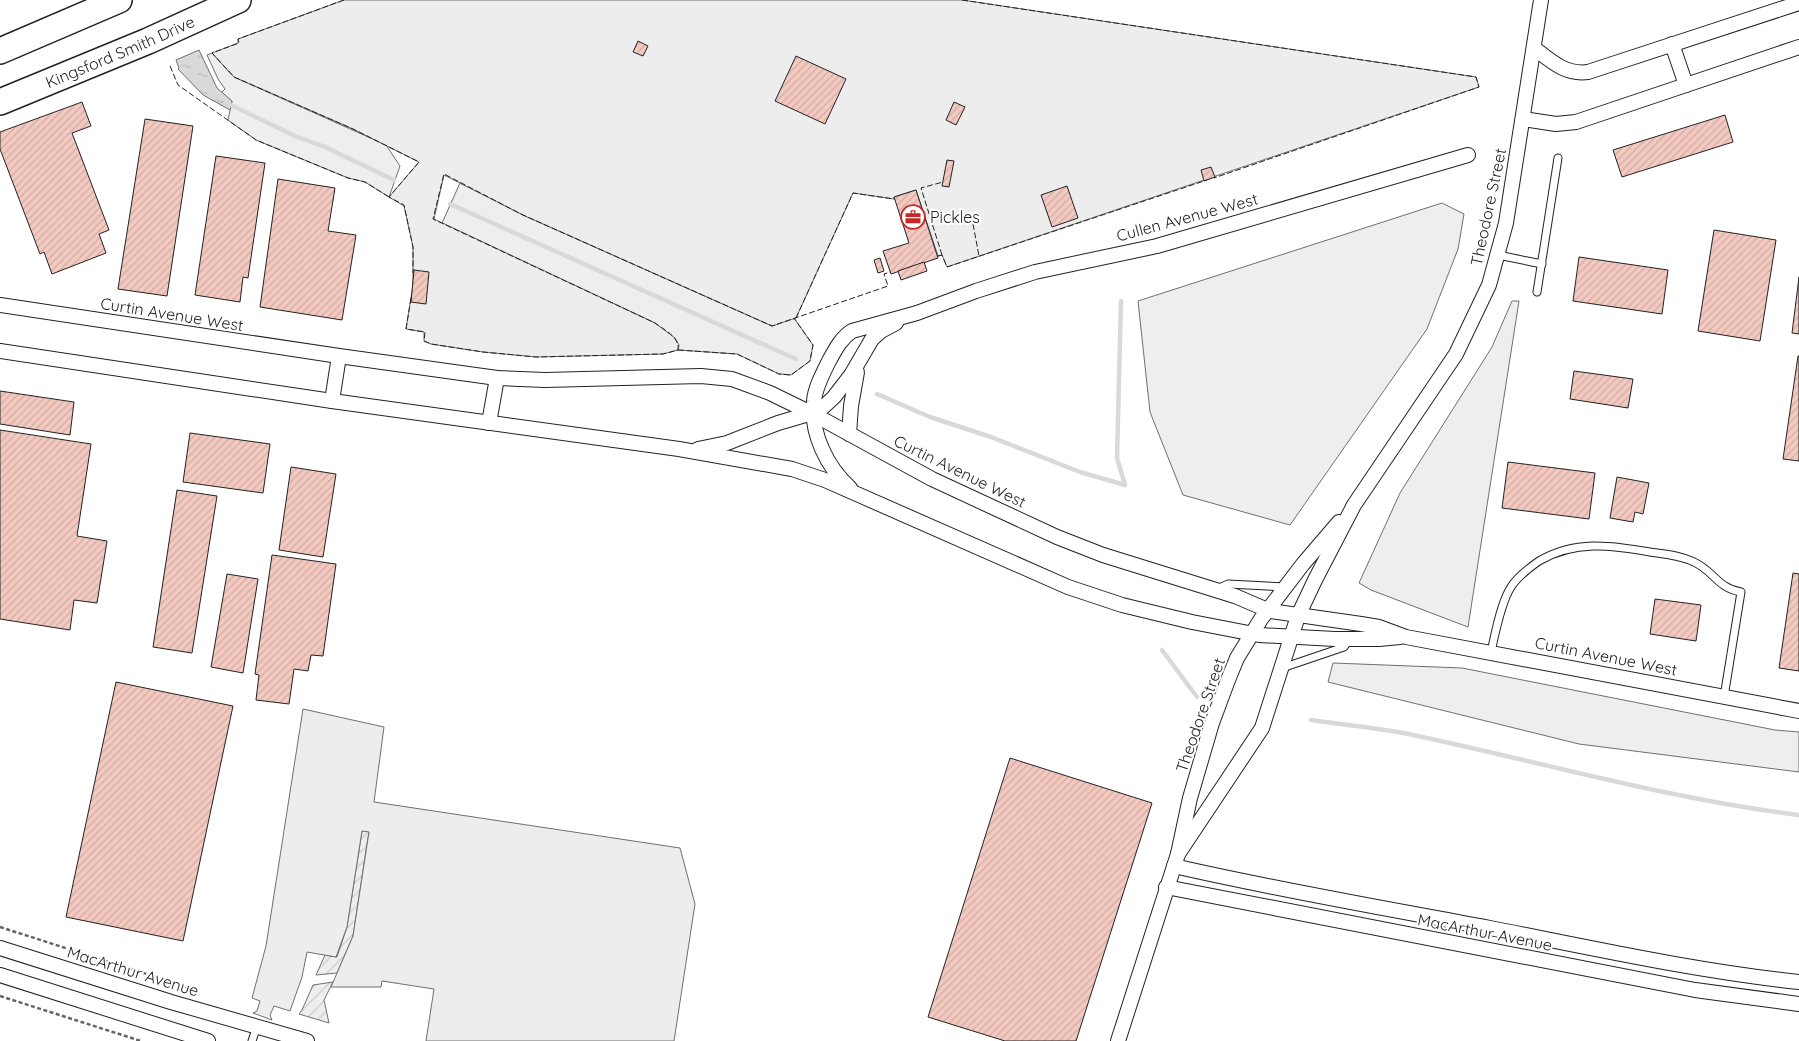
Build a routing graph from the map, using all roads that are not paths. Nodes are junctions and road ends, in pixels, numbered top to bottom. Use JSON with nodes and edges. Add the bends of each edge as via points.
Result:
{"nodes":[{"id":1,"x":119,"y":0,"type":"edge"},
{"id":2,"x":238,"y":0,"type":"edge"},
{"id":3,"x":1541,"y":0,"type":"edge"},
{"id":4,"x":1799,"y":3,"type":"edge"},
{"id":5,"x":1672,"y":44,"type":"junction"},
{"id":6,"x":1799,"y":47,"type":"edge"},
{"id":7,"x":1534,"y":48,"type":"junction"},
{"id":8,"x":0,"y":51,"type":"edge"},
{"id":9,"x":1686,"y":85,"type":"junction"},
{"id":10,"x":0,"y":102,"type":"edge"},
{"id":11,"x":1523,"y":119,"type":"junction"},
{"id":12,"x":1468,"y":155,"type":"dead end"},
{"id":13,"x":1558,"y":158,"type":"dead end"},
{"id":14,"x":1498,"y":255,"type":"junction"},
{"id":15,"x":1542,"y":264,"type":"junction"},
{"id":16,"x":1537,"y":292,"type":"dead end"},
{"id":17,"x":0,"y":305,"type":"edge"},
{"id":18,"x":917,"y":313,"type":"junction"},
{"id":19,"x":0,"y":351,"type":"edge"},
{"id":20,"x":864,"y":355,"type":"junction"},
{"id":21,"x":339,"y":356,"type":"junction"},
{"id":22,"x":497,"y":378,"type":"junction"},
{"id":23,"x":332,"y":400,"type":"junction"},
{"id":24,"x":813,"y":414,"type":"junction"},
{"id":25,"x":489,"y":423,"type":"junction"},
{"id":26,"x":849,"y":434,"type":"junction"},
{"id":27,"x":679,"y":449,"type":"junction"},
{"id":28,"x":860,"y":495,"type":"junction"},
{"id":29,"x":1354,"y":505,"type":"junction"},
{"id":30,"x":1285,"y":588,"type":"junction"},
{"id":31,"x":1215,"y":590,"type":"junction"},
{"id":32,"x":1268,"y":611,"type":"junction"},
{"id":33,"x":1298,"y":616,"type":"junction"},
{"id":34,"x":1252,"y":634,"type":"junction"},
{"id":35,"x":1406,"y":637,"type":"junction"},
{"id":36,"x":1291,"y":638,"type":"junction"},
{"id":37,"x":1351,"y":638,"type":"junction"},
{"id":38,"x":1492,"y":652,"type":"junction"},
{"id":39,"x":1280,"y":669,"type":"junction"},
{"id":40,"x":1724,"y":697,"type":"junction"},
{"id":41,"x":1799,"y":711,"type":"edge"},
{"id":42,"x":1176,"y":860,"type":"junction"},
{"id":43,"x":1166,"y":887,"type":"junction"},
{"id":44,"x":0,"y":948,"type":"edge"},
{"id":45,"x":0,"y":975,"type":"edge"},
{"id":46,"x":1799,"y":982,"type":"edge"},
{"id":47,"x":1799,"y":1004,"type":"edge"},
{"id":48,"x":256,"y":1026,"type":"junction"},
{"id":49,"x":208,"y":1041,"type":"edge"},
{"id":50,"x":252,"y":1041,"type":"edge"},
{"id":51,"x":307,"y":1041,"type":"edge"},
{"id":52,"x":1118,"y":1041,"type":"edge"}],
"edges":[{"from":1,"to":8,"type":"highway"},
{"from":2,"to":10,"type":"highway","name":"Kingsford Smith Drive"},
{"from":3,"to":7,"type":"street","name":"Theodore Street"},
{"from":4,"to":5,"type":"street"},
{"from":5,"to":7,"type":"street","via":[[1582,73],[1558,66]]},
{"from":5,"to":9,"type":"street"},
{"from":6,"to":9,"type":"street"},
{"from":7,"to":11,"type":"street","name":"Theodore Street"},
{"from":9,"to":11,"type":"street","via":[[1576,122],[1556,124]]},
{"from":11,"to":14,"type":"street","name":"Theodore Street"},
{"from":12,"to":18,"type":"street","name":"Cullen Avenue West","via":[[1157,246],[1011,279]]},
{"from":13,"to":15,"type":"lane"},
{"from":14,"to":15,"type":"lane"},
{"from":14,"to":29,"type":"street","name":"Theodore Street","via":[[1456,354]]},
{"from":15,"to":16,"type":"lane"},
{"from":17,"to":21,"type":"street","name":"Curtin Avenue West"},
{"from":18,"to":20,"type":"street","name":"Cullen Avenue West","via":[[877,334]]},
{"from":18,"to":24,"type":"street","name":"Cullen Avenue West","via":[[860,328],[844,338],[817,390]]},
{"from":19,"to":23,"type":"street","name":"Curtin Avenue West"},
{"from":20,"to":24,"type":"street","name":"Cullen Avenue West","via":[[834,398]]},
{"from":20,"to":26,"type":"street","via":[[855,381]]},
{"from":21,"to":22,"type":"street","name":"Curtin Avenue West"},
{"from":21,"to":23,"type":"street"},
{"from":22,"to":24,"type":"street","name":"Curtin Avenue West","via":[[728,378]]},
{"from":22,"to":25,"type":"street"},
{"from":23,"to":25,"type":"street","name":"Curtin Avenue West"},
{"from":24,"to":26,"type":"street","name":"Curtin Avenue West"},
{"from":24,"to":27,"type":"street","name":"Cullen Avenue West","via":[[778,423],[717,446]]},
{"from":24,"to":28,"type":"street","name":"Cullen Avenue West","via":[[826,458],[843,481]]},
{"from":25,"to":27,"type":"street","name":"Curtin Avenue West"},
{"from":26,"to":31,"type":"street","name":"Curtin Avenue West","via":[[932,479],[1057,537]]},
{"from":27,"to":28,"type":"street","name":"Curtin Avenue West","via":[[800,471]]},
{"from":28,"to":34,"type":"street","name":"Curtin Avenue West","via":[[1074,589],[1163,615]]},
{"from":29,"to":30,"type":"street","name":"Theodore Street"},
{"from":29,"to":33,"type":"street","name":"Theodore Street"},
{"from":30,"to":31,"type":"lane","via":[[1228,584]]},
{"from":30,"to":32,"type":"street","name":"Theodore Street"},
{"from":31,"to":32,"type":"street","name":"Curtin Avenue West"},
{"from":32,"to":33,"type":"street","name":"Curtin Avenue West"},
{"from":32,"to":34,"type":"street","name":"Theodore Street"},
{"from":33,"to":35,"type":"street","name":"Curtin Avenue West","via":[[1379,627]]},
{"from":33,"to":36,"type":"street","name":"Theodore Street"},
{"from":34,"to":36,"type":"street","name":"Curtin Avenue West"},
{"from":34,"to":42,"type":"street","name":"Theodore Street","via":[[1237,658],[1222,694],[1190,798]]},
{"from":35,"to":37,"type":"street","name":"Curtin Avenue West"},
{"from":35,"to":38,"type":"street","name":"Curtin Avenue West"},
{"from":36,"to":37,"type":"street","name":"Curtin Avenue West"},
{"from":36,"to":39,"type":"street","name":"Theodore Street"},
{"from":37,"to":39,"type":"lane","via":[[1344,647]]},
{"from":38,"to":40,"type":"street","name":"Curtin Avenue West"},
{"from":38,"to":40,"type":"lane","via":[[1496,628],[1510,588],[1533,565],[1548,556],[1589,545],[1679,557],[1695,562],[1726,588],[1741,592]]},
{"from":39,"to":42,"type":"street","name":"Theodore Street","via":[[1262,728]]},
{"from":40,"to":41,"type":"street","name":"Curtin Avenue West"},
{"from":42,"to":43,"type":"street","name":"Theodore Street"},
{"from":42,"to":46,"type":"street","name":"MacArthur Avenue","via":[[1260,884],[1654,960]]},
{"from":43,"to":47,"type":"street","name":"MacArthur Avenue","via":[[1695,990]]},
{"from":43,"to":52,"type":"street","name":"Theodore Street"},
{"from":44,"to":48,"type":"street","name":"MacArthur Avenue"},
{"from":45,"to":49,"type":"street"},
{"from":48,"to":50,"type":"lane"},
{"from":48,"to":51,"type":"street","name":"MacArthur Avenue"}]}
